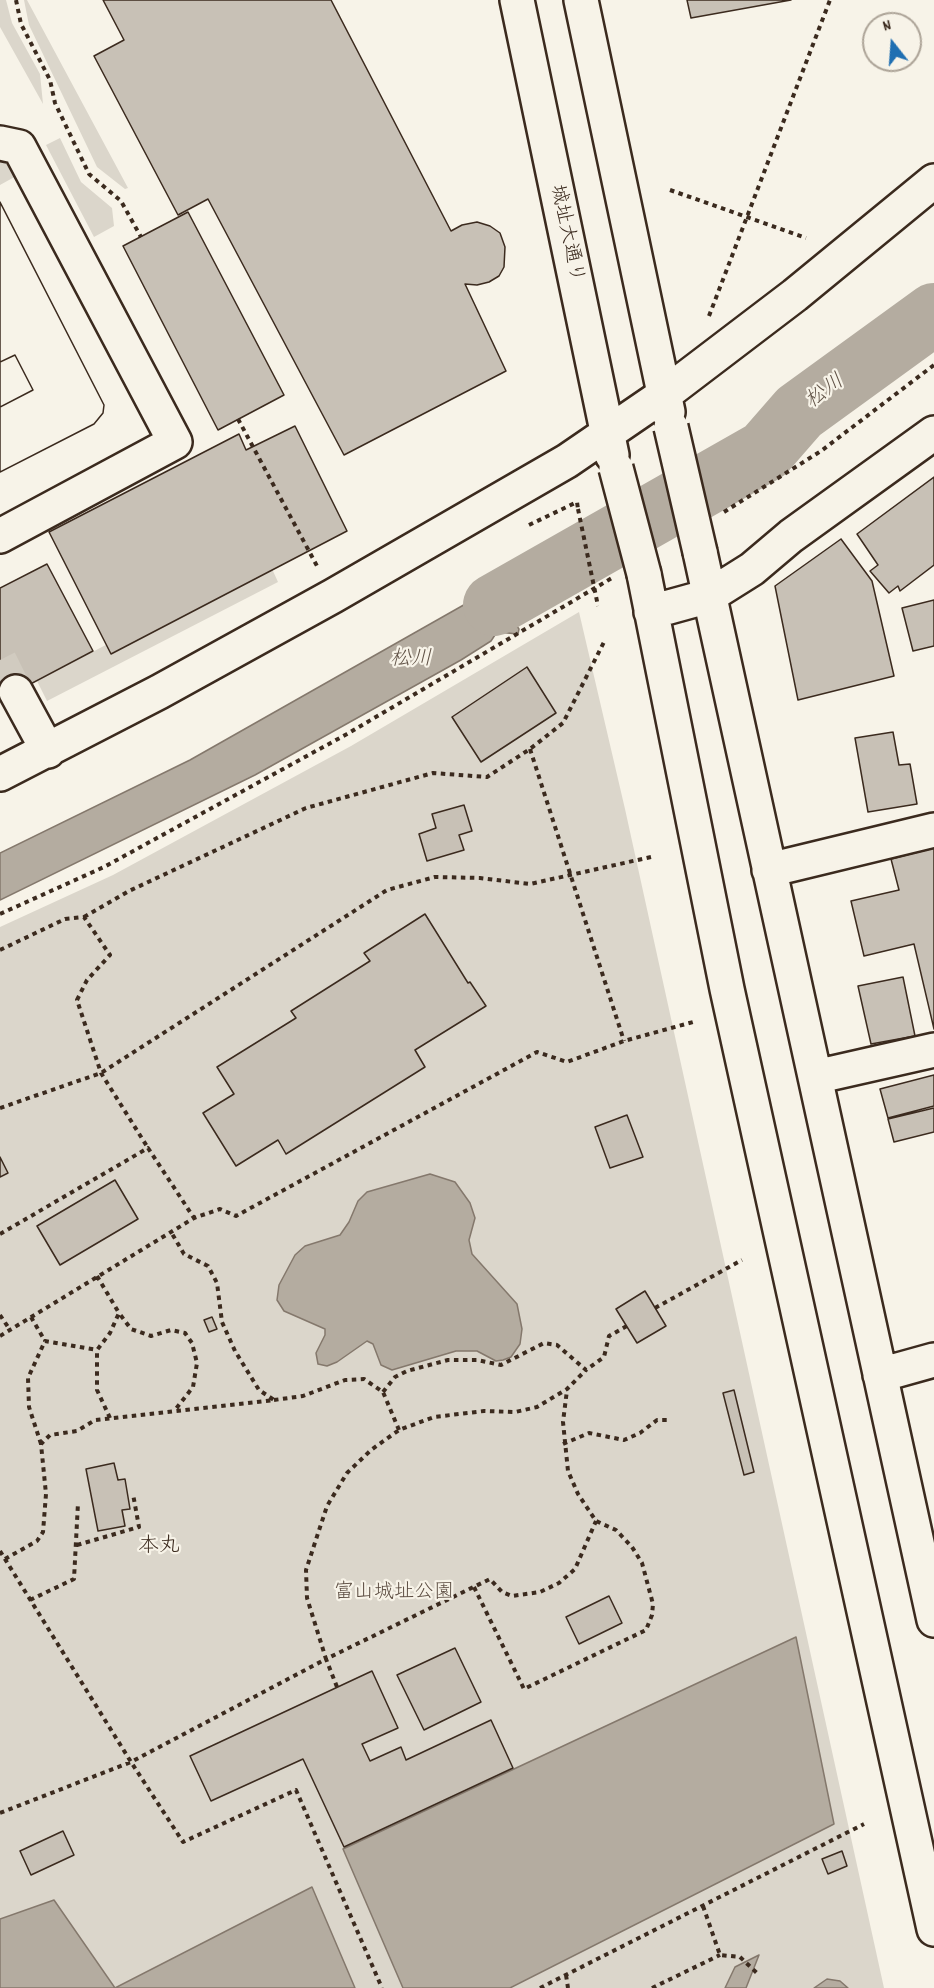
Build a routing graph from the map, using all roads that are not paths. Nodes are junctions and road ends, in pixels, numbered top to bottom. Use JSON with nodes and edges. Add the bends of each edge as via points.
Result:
{"nodes":[{"id":1,"x":517,"y":0,"type":"edge"},
{"id":2,"x":581,"y":0,"type":"edge"},
{"id":3,"x":0,"y":143,"type":"edge"},
{"id":4,"x":934,"y":181,"type":"edge"},
{"id":5,"x":665,"y":393,"type":"junction"},
{"id":6,"x":934,"y":433,"type":"edge"},
{"id":7,"x":607,"y":435,"type":"junction"},
{"id":8,"x":0,"y":536,"type":"edge"},
{"id":9,"x":709,"y":596,"type":"junction"},
{"id":10,"x":651,"y":612,"type":"junction"},
{"id":11,"x":16,"y":692,"type":"tunnel mouth"},
{"id":12,"x":48,"y":751,"type":"junction"},
{"id":13,"x":3,"y":766,"type":"edge"},
{"id":14,"x":934,"y":830,"type":"edge"},
{"id":15,"x":769,"y":870,"type":"junction"},
{"id":16,"x":934,"y":1050,"type":"edge"},
{"id":17,"x":815,"y":1077,"type":"junction"},
{"id":18,"x":934,"y":1360,"type":"edge"},
{"id":19,"x":880,"y":1375,"type":"junction"},
{"id":20,"x":926,"y":1545,"type":"edge"},
{"id":21,"x":934,"y":1620,"type":"edge"},
{"id":22,"x":934,"y":1929,"type":"edge"}],
"edges":[{"from":1,"to":7,"type":"street","name":"城址大通り"},
{"from":2,"to":5,"type":"street"},
{"from":3,"to":8,"type":"street","via":[[19,147],[175,442]]},
{"from":4,"to":5,"type":"street","via":[[795,295]]},
{"from":5,"to":7,"type":"street"},
{"from":5,"to":9,"type":"street","bridge":true},
{"from":6,"to":9,"type":"street","via":[[791,536],[752,569]]},
{"from":7,"to":10,"type":"street","name":"城址大通り","bridge":true},
{"from":7,"to":12,"type":"street","via":[[333,596]]},
{"from":9,"to":10,"type":"street"},
{"from":9,"to":15,"type":"street"},
{"from":10,"to":22,"type":"street","name":"城址大通り","via":[[727,989]]},
{"from":11,"to":12,"type":"street"},
{"from":12,"to":13,"type":"street"},
{"from":14,"to":15,"type":"street"},
{"from":15,"to":17,"type":"street"},
{"from":16,"to":17,"type":"street"},
{"from":17,"to":19,"type":"street"},
{"from":18,"to":19,"type":"street"},
{"from":19,"to":20,"type":"street"},
{"from":20,"to":21,"type":"street"}]}
